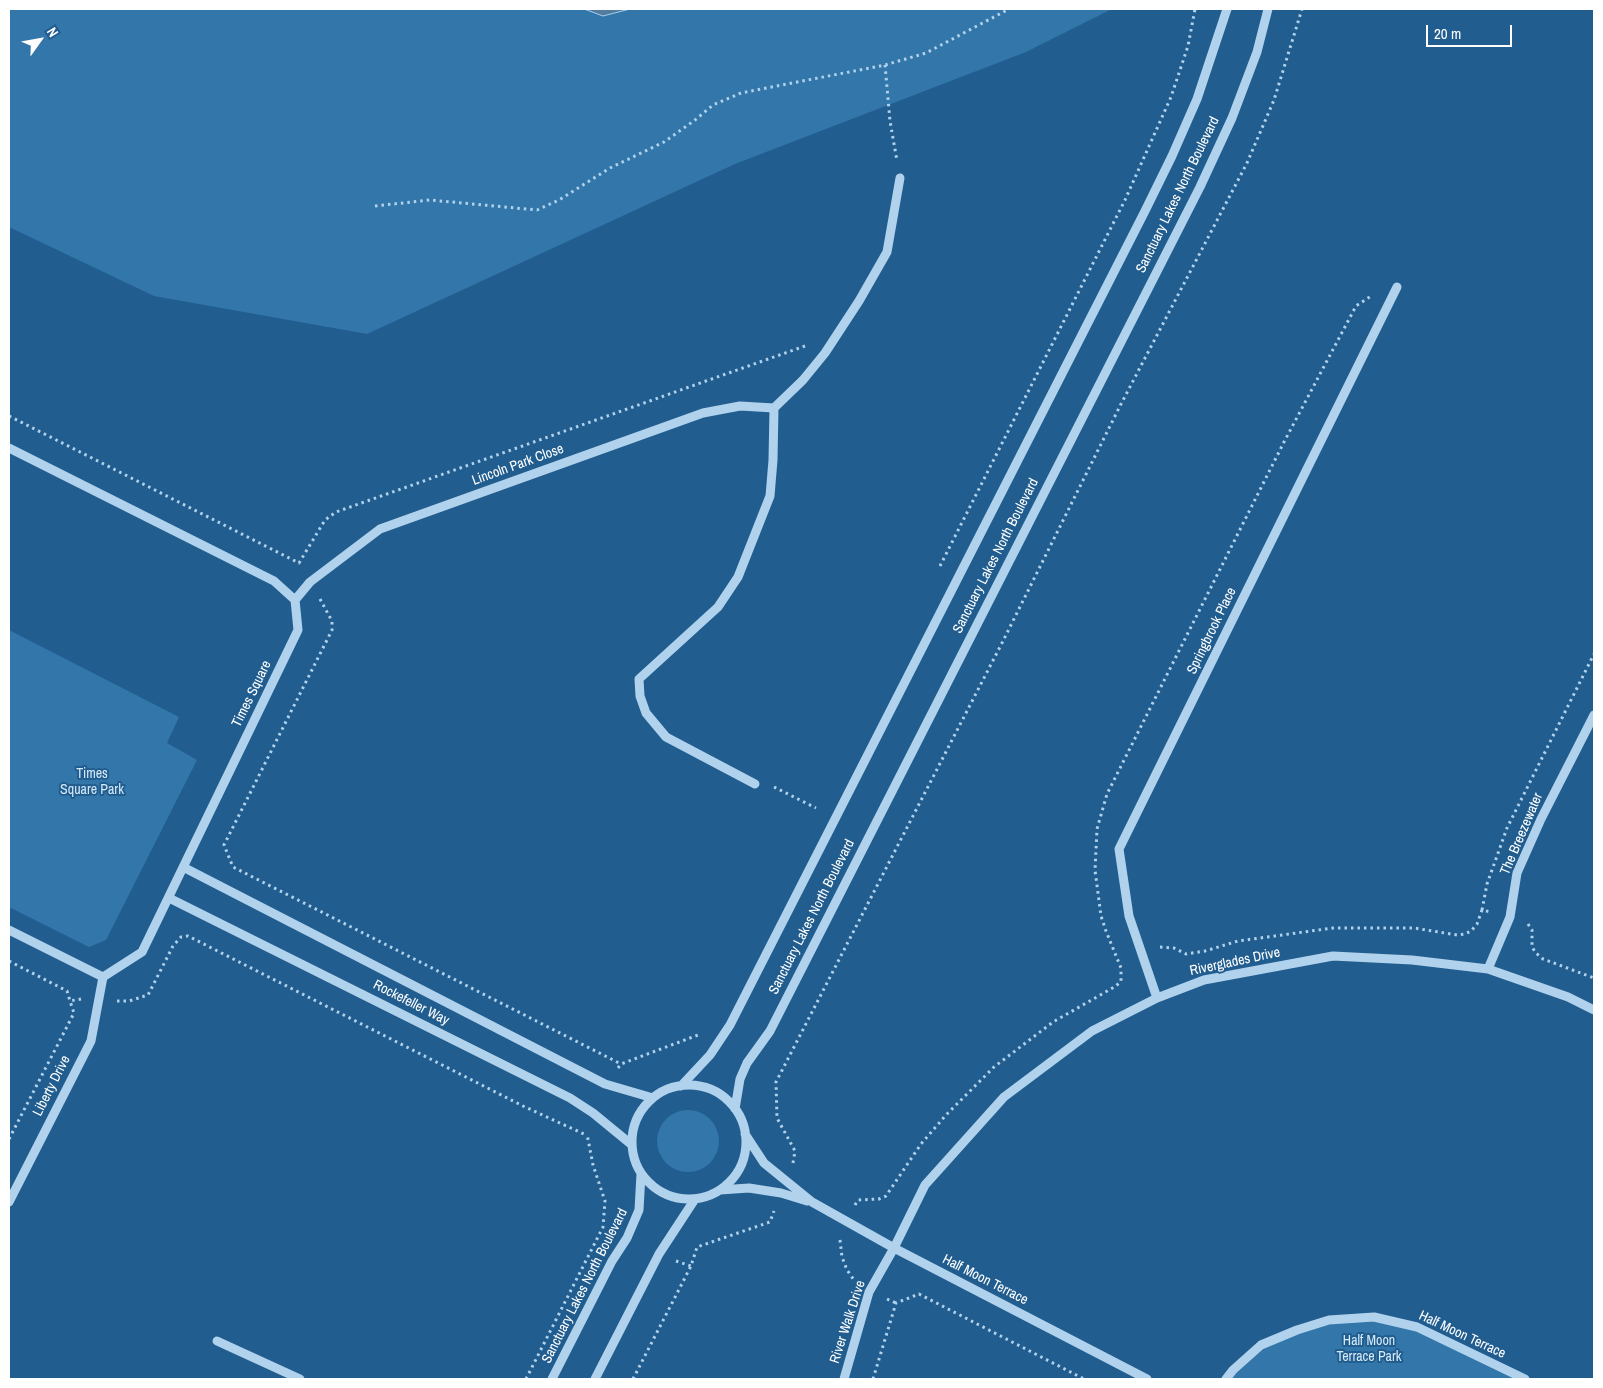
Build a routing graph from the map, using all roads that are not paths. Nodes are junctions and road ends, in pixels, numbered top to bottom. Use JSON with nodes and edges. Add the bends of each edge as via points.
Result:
{"nodes":[{"id":1,"x":1227,"y":9,"type":"edge"},
{"id":2,"x":1268,"y":9,"type":"edge"},
{"id":3,"x":900,"y":178,"type":"road end"},
{"id":4,"x":1397,"y":287,"type":"road end"},
{"id":5,"x":774,"y":408,"type":"junction"},
{"id":6,"x":9,"y":448,"type":"edge"},
{"id":7,"x":295,"y":600,"type":"junction"},
{"id":8,"x":1594,"y":715,"type":"edge"},
{"id":9,"x":755,"y":784,"type":"road end"},
{"id":10,"x":183,"y":867,"type":"junction"},
{"id":11,"x":169,"y":898,"type":"junction"},
{"id":12,"x":9,"y":930,"type":"edge"},
{"id":13,"x":1488,"y":968,"type":"junction"},
{"id":14,"x":103,"y":977,"type":"junction"},
{"id":15,"x":1157,"y":998,"type":"junction"},
{"id":16,"x":1594,"y":1010,"type":"edge"},
{"id":17,"x":681,"y":1086,"type":"junction"},
{"id":18,"x":653,"y":1098,"type":"junction"},
{"id":19,"x":735,"y":1109,"type":"junction"},
{"id":20,"x":745,"y":1134,"type":"junction"},
{"id":21,"x":632,"y":1145,"type":"junction"},
{"id":22,"x":641,"y":1174,"type":"junction"},
{"id":23,"x":720,"y":1190,"type":"junction"},
{"id":24,"x":696,"y":1199,"type":"junction"},
{"id":25,"x":9,"y":1202,"type":"edge"},
{"id":26,"x":812,"y":1202,"type":"junction"},
{"id":27,"x":894,"y":1248,"type":"junction"},
{"id":28,"x":216,"y":1341,"type":"dead end"},
{"id":29,"x":300,"y":1379,"type":"edge"},
{"id":30,"x":552,"y":1379,"type":"edge"},
{"id":31,"x":595,"y":1379,"type":"edge"},
{"id":32,"x":844,"y":1379,"type":"edge"},
{"id":33,"x":1147,"y":1379,"type":"edge"},
{"id":34,"x":1226,"y":1379,"type":"edge"},
{"id":35,"x":1525,"y":1379,"type":"edge"}],
"edges":[{"from":1,"to":17,"type":"street","name":"Sanctuary Lakes North Boulevard","via":[[1198,99],[1145,211],[730,1025],[710,1055]]},
{"from":2,"to":19,"type":"street","name":"Sanctuary Lakes North Boulevard","via":[[1257,52],[1232,118],[1200,187],[770,1031],[747,1064],[740,1078]]},
{"from":3,"to":5,"type":"street","via":[[887,252],[837,335],[803,380]]},
{"from":4,"to":15,"type":"street","name":"Springbrook Place","via":[[1120,849],[1129,916]]},
{"from":5,"to":7,"type":"street","name":"Lincoln Park Close","via":[[740,406],[703,413],[380,529],[310,582]]},
{"from":5,"to":9,"type":"street","via":[[770,496],[738,577],[718,607],[639,679],[646,713],[666,737]]},
{"from":6,"to":7,"type":"street","via":[[274,582]]},
{"from":7,"to":10,"type":"street","name":"Times Square","via":[[298,630]]},
{"from":8,"to":13,"type":"street","name":"The Breezewater","via":[[1541,819],[1518,873],[1510,917]]},
{"from":10,"to":11,"type":"street","name":"Times Square"},
{"from":10,"to":18,"type":"street","name":"Rockefeller Way","via":[[605,1084]]},
{"from":11,"to":14,"type":"street","name":"Times Square","via":[[142,952]]},
{"from":11,"to":21,"type":"street","name":"Rockefeller Way","via":[[570,1098],[594,1113]]},
{"from":12,"to":14,"type":"street"},
{"from":13,"to":15,"type":"street","name":"Riverglades Drive","via":[[1333,956],[1204,980]]},
{"from":13,"to":16,"type":"street","name":"Riverglades Drive","via":[[1568,997]]},
{"from":14,"to":25,"type":"street","name":"Liberty Drive","via":[[91,1042]]},
{"from":15,"to":27,"type":"street","name":"Riverglades Drive","via":[[1092,1031],[1004,1097],[925,1185]]},
{"from":17,"to":18,"type":"street"},
{"from":17,"to":19,"type":"street","via":[[711,1090]]},
{"from":18,"to":21,"type":"street","via":[[639,1115]]},
{"from":19,"to":20,"type":"street"},
{"from":20,"to":23,"type":"street","via":[[740,1166]]},
{"from":20,"to":26,"type":"street","name":"Half Moon Terrace","via":[[764,1163]]},
{"from":21,"to":22,"type":"street"},
{"from":22,"to":24,"type":"street","via":[[665,1194]]},
{"from":22,"to":30,"type":"street","name":"Sanctuary Lakes North Boulevard","via":[[639,1210],[627,1238]]},
{"from":23,"to":24,"type":"street"},
{"from":23,"to":26,"type":"street","name":"Half Moon Terrace","via":[[748,1188]]},
{"from":24,"to":31,"type":"street","via":[[659,1254]]},
{"from":26,"to":27,"type":"street","name":"Half Moon Terrace"},
{"from":27,"to":32,"type":"street","name":"River Walk Drive","via":[[869,1292]]},
{"from":27,"to":33,"type":"street","name":"Half Moon Terrace"},
{"from":28,"to":29,"type":"street"},
{"from":34,"to":35,"type":"street","name":"Half Moon Terrace","via":[[1261,1345],[1296,1330],[1329,1320],[1374,1317],[1417,1327]]}]}
